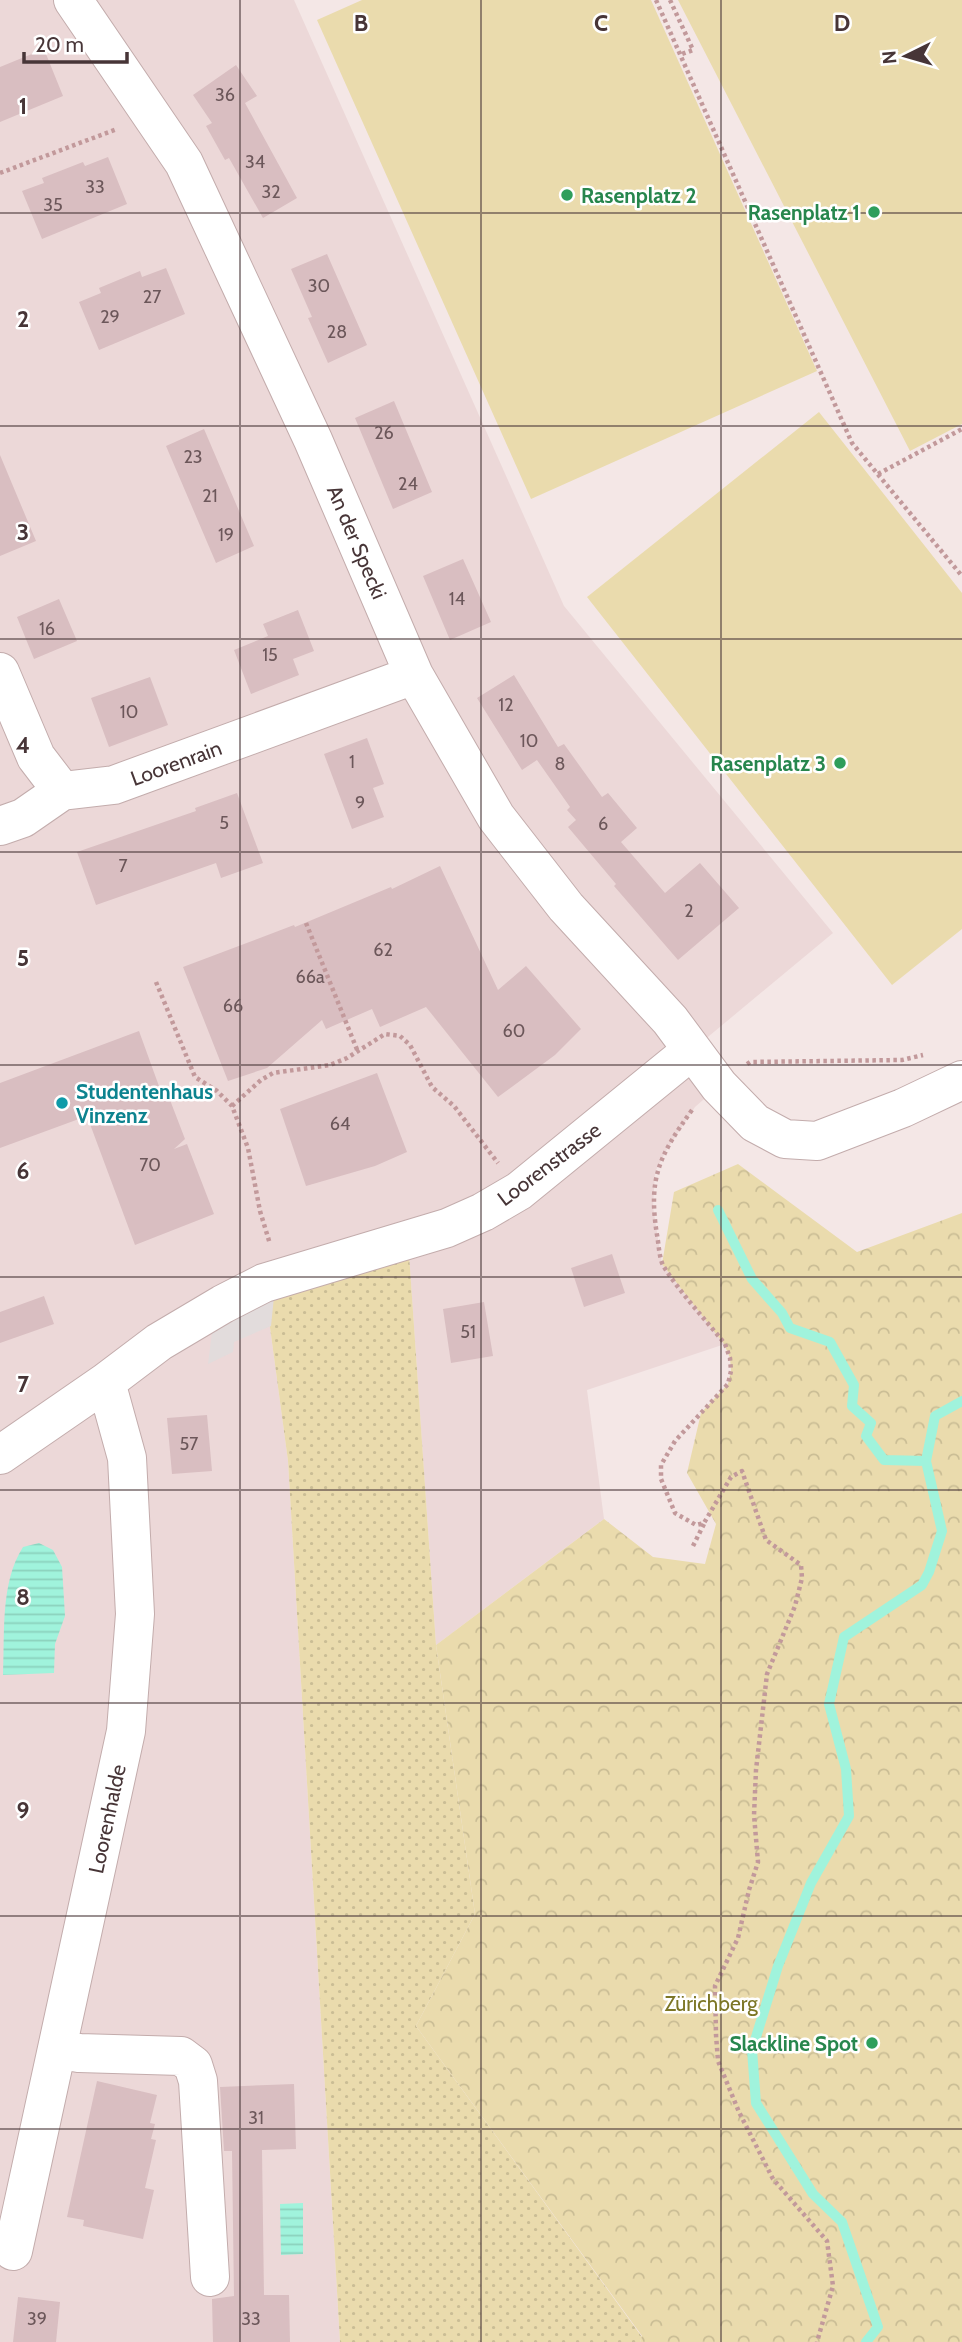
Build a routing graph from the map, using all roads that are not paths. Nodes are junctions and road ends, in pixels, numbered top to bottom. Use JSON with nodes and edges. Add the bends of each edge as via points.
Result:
{"nodes":[{"id":1,"x":73,"y":0,"type":"edge"},
{"id":2,"x":0,"y":672,"type":"edge"},
{"id":3,"x":414,"y":675,"type":"junction"},
{"id":4,"x":62,"y":792,"type":"junction"},
{"id":5,"x":0,"y":826,"type":"edge"},
{"id":6,"x":691,"y":1051,"type":"junction"},
{"id":7,"x":962,"y":1080,"type":"edge"},
{"id":8,"x":106,"y":1382,"type":"junction"},
{"id":9,"x":0,"y":1455,"type":"edge"},
{"id":10,"x":57,"y":2049,"type":"junction"},
{"id":11,"x":13,"y":2251,"type":"dead end"},
{"id":12,"x":209,"y":2277,"type":"dead end"}],
"edges":[{"from":1,"to":3,"type":"street","name":"An der Specki","via":[[184,163],[313,440]]},
{"from":2,"to":4,"type":"street","via":[[36,757]]},
{"from":3,"to":4,"type":"street","name":"Loorenrain","via":[[114,785]]},
{"from":3,"to":6,"type":"street","name":"An der Specki","via":[[496,817],[566,907],[670,1020]]},
{"from":4,"to":5,"type":"street","via":[[23,818]]},
{"from":6,"to":7,"type":"street","via":[[755,1123],[785,1139],[817,1141]]},
{"from":6,"to":8,"type":"street","name":"Loorenstrasse","via":[[519,1191],[483,1212],[447,1228],[264,1283],[183,1325]]},
{"from":8,"to":9,"type":"street","name":"Loorenstrasse"},
{"from":8,"to":10,"type":"street","name":"Loorenhalde","via":[[128,1458],[135,1614],[126,1731]]},
{"from":10,"to":11,"type":"street","name":"Loorenhalde"},
{"from":10,"to":12,"type":"street","via":[[174,2055],[193,2065],[198,2081]]}]}
